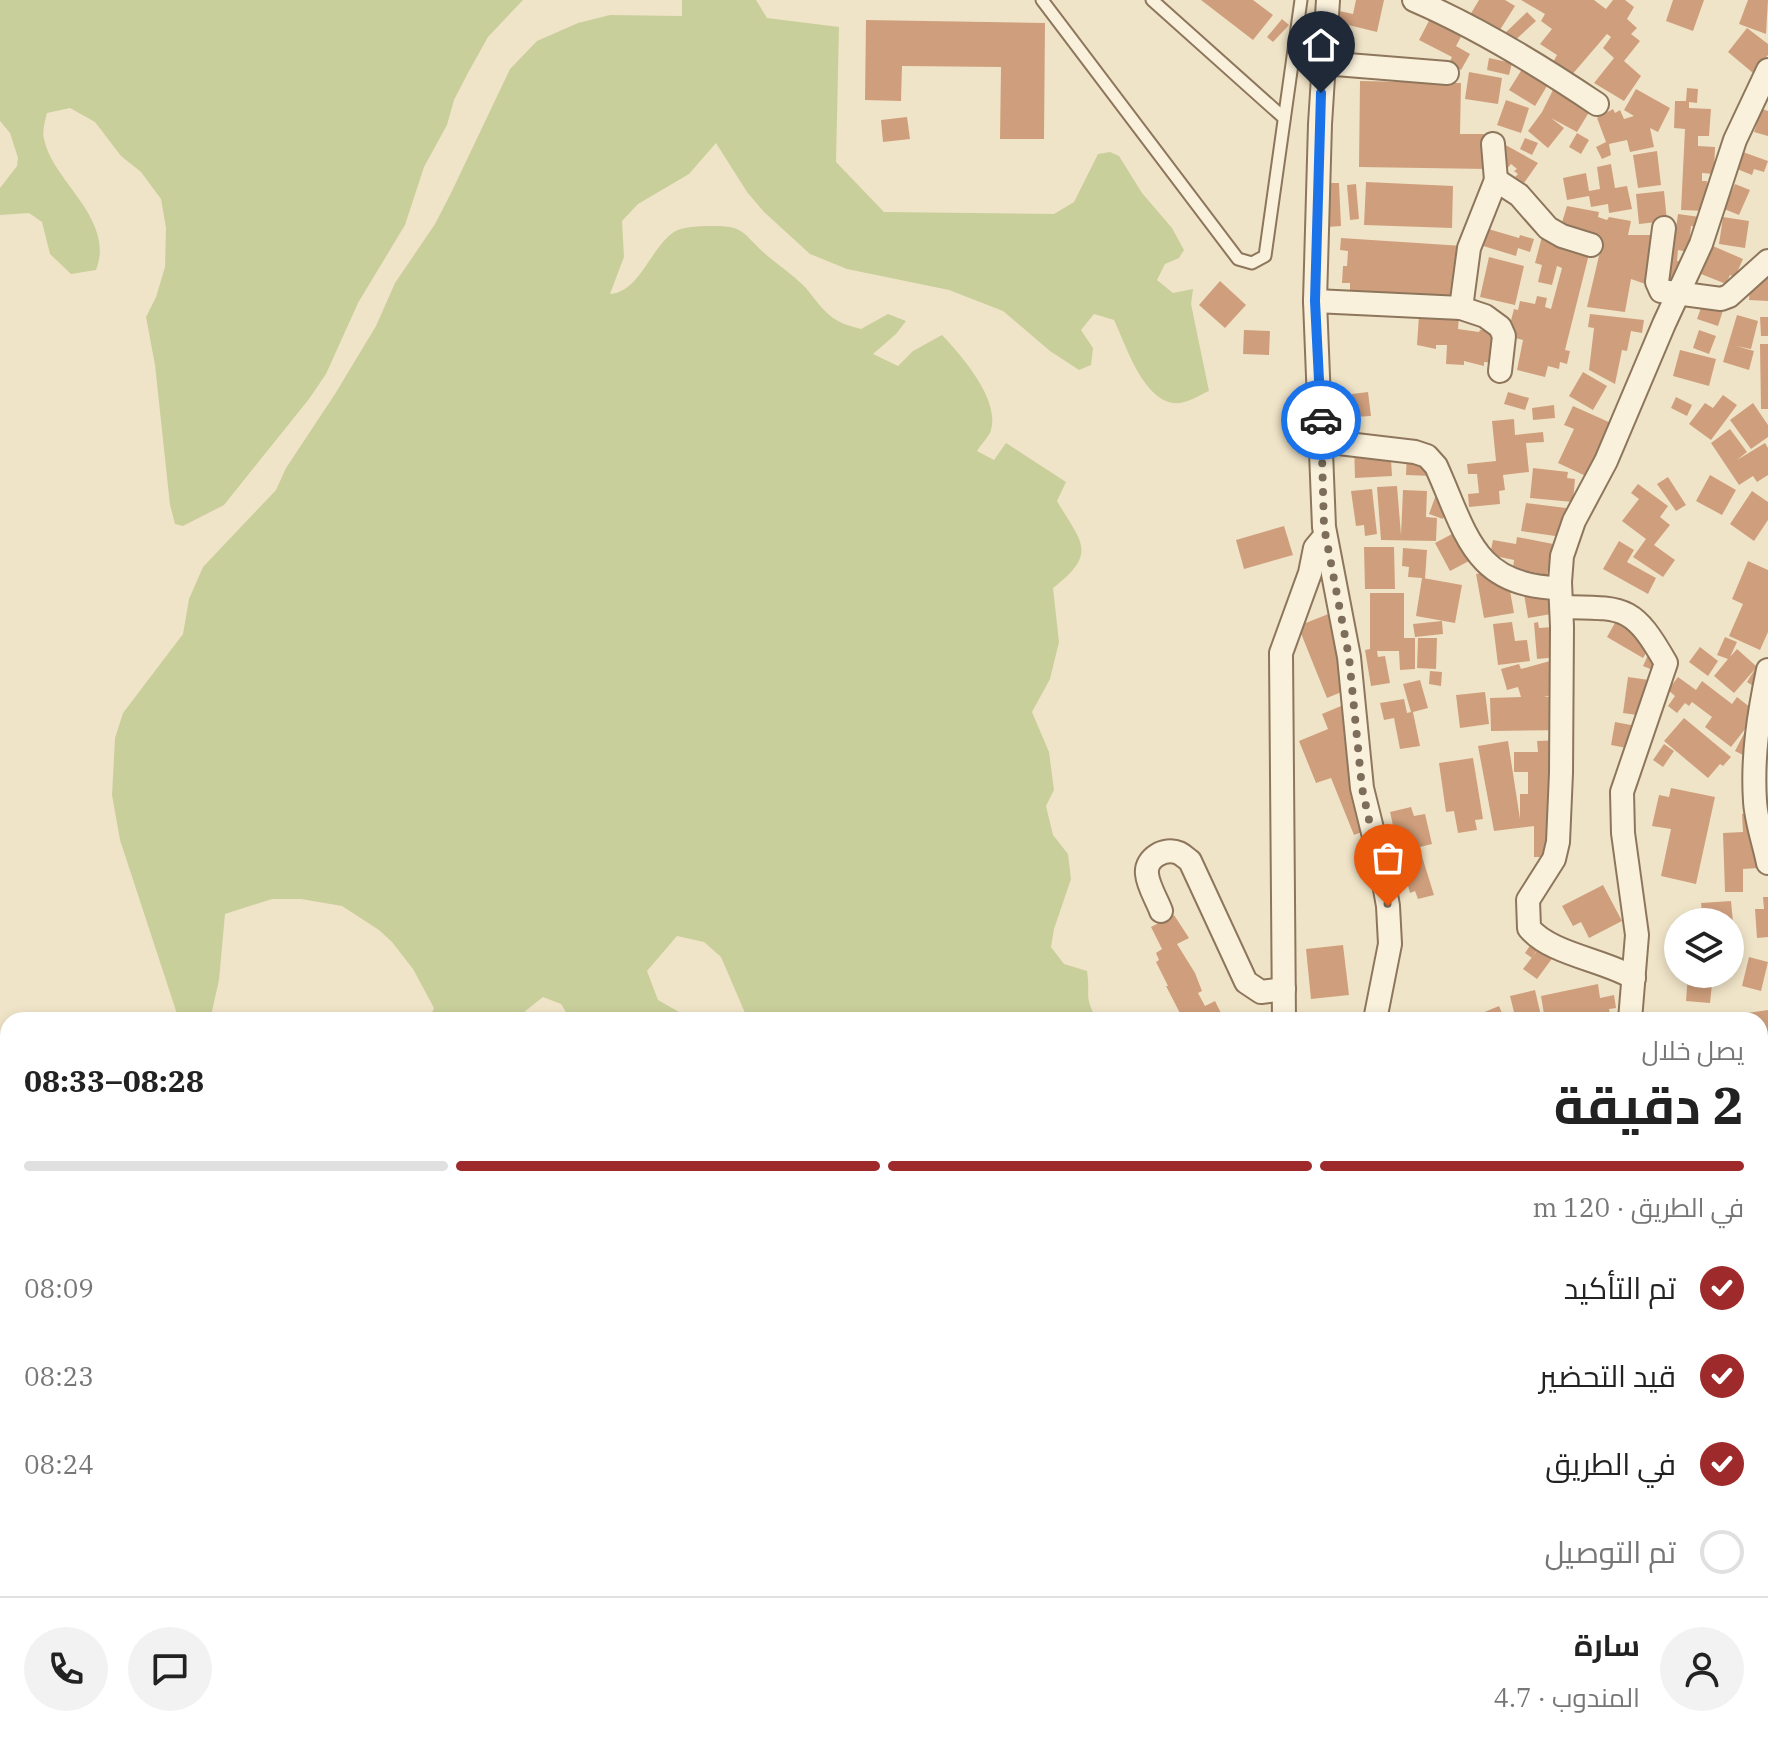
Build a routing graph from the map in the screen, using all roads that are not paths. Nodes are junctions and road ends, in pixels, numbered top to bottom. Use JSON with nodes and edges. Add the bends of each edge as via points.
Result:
{"nodes":[{"id":1,"x":1042,"y":0,"type":"edge"},
{"id":2,"x":1152,"y":0,"type":"edge"},
{"id":3,"x":1301,"y":0,"type":"edge"},
{"id":4,"x":1328,"y":0,"type":"edge"},
{"id":5,"x":1414,"y":0,"type":"edge"},
{"id":6,"x":1323,"y":63,"type":"junction"},
{"id":7,"x":1768,"y":70,"type":"edge"},
{"id":8,"x":1447,"y":73,"type":"dead end"},
{"id":9,"x":1597,"y":104,"type":"dead end"},
{"id":10,"x":1284,"y":118,"type":"junction"},
{"id":11,"x":1493,"y":144,"type":"dead end"},
{"id":12,"x":1496,"y":180,"type":"junction"},
{"id":13,"x":1664,"y":228,"type":"dead end"},
{"id":14,"x":1591,"y":245,"type":"dead end"},
{"id":15,"x":1768,"y":261,"type":"edge"},
{"id":16,"x":1679,"y":292,"type":"junction"},
{"id":17,"x":1315,"y":301,"type":"junction"},
{"id":18,"x":1461,"y":308,"type":"junction"},
{"id":19,"x":1500,"y":371,"type":"dead end"},
{"id":20,"x":1322,"y":441,"type":"junction"},
{"id":21,"x":1325,"y":536,"type":"junction"},
{"id":22,"x":1561,"y":597,"type":"junction"},
{"id":23,"x":1768,"y":670,"type":"edge"},
{"id":24,"x":1768,"y":863,"type":"edge"},
{"id":25,"x":1161,"y":911,"type":"dead end"},
{"id":26,"x":1634,"y":978,"type":"junction"},
{"id":27,"x":1284,"y":989,"type":"junction"},
{"id":28,"x":1284,"y":1012,"type":"edge"},
{"id":29,"x":1377,"y":1012,"type":"edge"},
{"id":30,"x":1631,"y":1012,"type":"edge"}],
"edges":[{"from":1,"to":10,"type":"lane","via":[[1238,259],[1252,263],[1265,256]]},
{"from":2,"to":10,"type":"lane"},
{"from":3,"to":10,"type":"lane"},
{"from":4,"to":6,"type":"street"},
{"from":5,"to":9,"type":"street","via":[[1466,24]]},
{"from":6,"to":8,"type":"street"},
{"from":6,"to":17,"type":"street"},
{"from":7,"to":16,"type":"street","via":[[1735,140],[1701,244]]},
{"from":11,"to":12,"type":"street"},
{"from":12,"to":14,"type":"street","via":[[1519,195],[1548,228]]},
{"from":12,"to":18,"type":"street","via":[[1469,248]]},
{"from":13,"to":16,"type":"street","via":[[1657,285],[1661,291]]},
{"from":15,"to":16,"type":"street","via":[[1721,299]]},
{"from":16,"to":22,"type":"street","via":[[1606,461],[1574,521],[1562,556]]},
{"from":17,"to":18,"type":"street"},
{"from":17,"to":20,"type":"street"},
{"from":18,"to":19,"type":"street","via":[[1500,327]]},
{"from":20,"to":21,"type":"street"},
{"from":20,"to":22,"type":"street","via":[[1427,456],[1472,547],[1487,566]]},
{"from":21,"to":27,"type":"street","via":[[1315,548],[1281,653]]},
{"from":21,"to":29,"type":"street","via":[[1349,657],[1362,788],[1388,906],[1390,944]]},
{"from":22,"to":26,"type":"street","via":[[1632,615],[1666,663],[1622,792],[1637,935]]},
{"from":22,"to":26,"type":"street","via":[[1558,842],[1554,859],[1528,900],[1529,928],[1547,944]]},
{"from":23,"to":24,"type":"street","via":[[1755,755],[1755,803]]},
{"from":25,"to":27,"type":"street","via":[[1148,866],[1162,852],[1178,852],[1190,861],[1246,982],[1261,992]]},
{"from":26,"to":30,"type":"street"},
{"from":27,"to":28,"type":"street"}]}
